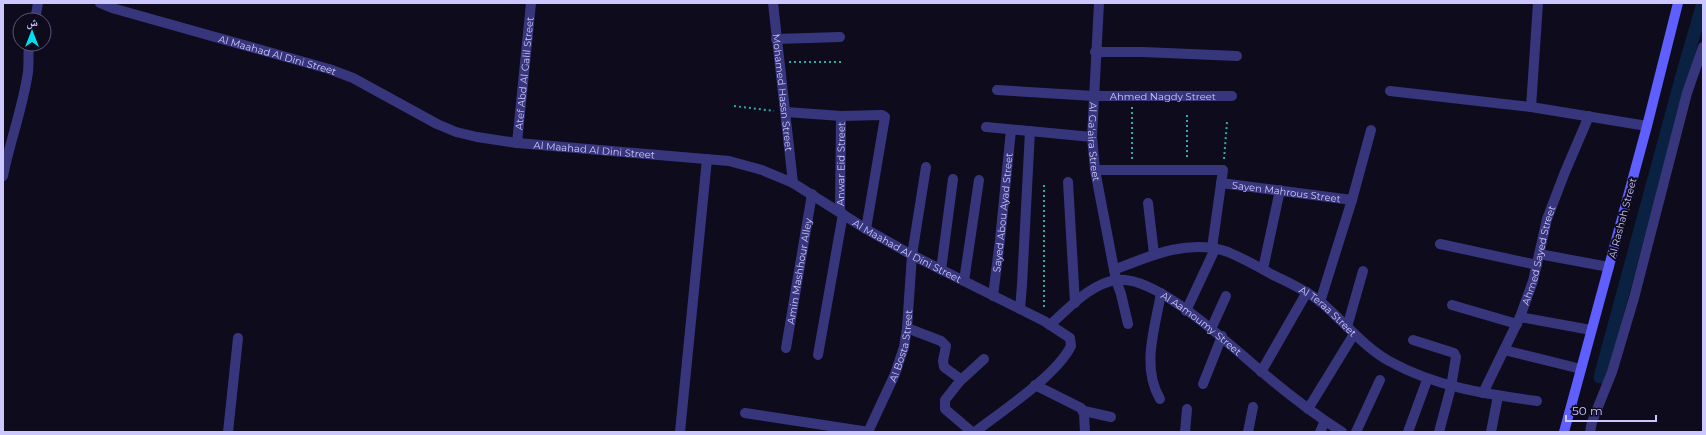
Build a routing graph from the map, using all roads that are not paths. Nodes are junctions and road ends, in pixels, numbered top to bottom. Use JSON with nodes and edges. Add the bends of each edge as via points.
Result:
{"nodes":[{"id":1,"x":100,"y":3,"type":"edge"},
{"id":2,"x":531,"y":3,"type":"edge"},
{"id":3,"x":773,"y":3,"type":"edge"},
{"id":4,"x":1099,"y":3,"type":"edge"},
{"id":5,"x":1538,"y":3,"type":"edge"},
{"id":6,"x":1678,"y":3,"type":"edge"},
{"id":7,"x":840,"y":37,"type":"dead end"},
{"id":8,"x":776,"y":39,"type":"junction"},
{"id":9,"x":1703,"y":47,"type":"edge"},
{"id":10,"x":29,"y":52,"type":"edge"},
{"id":11,"x":1096,"y":52,"type":"junction"},
{"id":12,"x":1237,"y":56,"type":"dead end"},
{"id":13,"x":998,"y":90,"type":"dead end"},
{"id":14,"x":1390,"y":91,"type":"dead end"},
{"id":15,"x":1094,"y":96,"type":"junction"},
{"id":16,"x":1232,"y":96,"type":"dead end"},
{"id":17,"x":1531,"y":107,"type":"junction"},
{"id":18,"x":786,"y":112,"type":"junction"},
{"id":19,"x":841,"y":116,"type":"junction"},
{"id":20,"x":1589,"y":116,"type":"junction"},
{"id":21,"x":1648,"y":126,"type":"junction"},
{"id":22,"x":986,"y":127,"type":"dead end"},
{"id":23,"x":1011,"y":130,"type":"junction"},
{"id":24,"x":1370,"y":130,"type":"dead end"},
{"id":25,"x":1030,"y":132,"type":"junction"},
{"id":26,"x":1092,"y":137,"type":"junction"},
{"id":27,"x":517,"y":143,"type":"junction"},
{"id":28,"x":707,"y":159,"type":"junction"},
{"id":29,"x":926,"y":167,"type":"dead end"},
{"id":30,"x":1095,"y":170,"type":"junction"},
{"id":31,"x":3,"y":176,"type":"edge"},
{"id":32,"x":953,"y":180,"type":"dead end"},
{"id":33,"x":979,"y":180,"type":"dead end"},
{"id":34,"x":1068,"y":182,"type":"dead end"},
{"id":35,"x":793,"y":183,"type":"junction"},
{"id":36,"x":1221,"y":183,"type":"junction"},
{"id":37,"x":1280,"y":190,"type":"junction"},
{"id":38,"x":812,"y":194,"type":"junction"},
{"id":39,"x":1352,"y":200,"type":"junction"},
{"id":40,"x":1148,"y":203,"type":"dead end"},
{"id":41,"x":841,"y":213,"type":"junction"},
{"id":42,"x":866,"y":229,"type":"junction"},
{"id":43,"x":1440,"y":244,"type":"dead end"},
{"id":44,"x":1213,"y":249,"type":"junction"},
{"id":45,"x":1154,"y":254,"type":"junction"},
{"id":46,"x":1539,"y":254,"type":"junction"},
{"id":47,"x":912,"y":255,"type":"junction"},
{"id":48,"x":1537,"y":265,"type":"junction"},
{"id":49,"x":1609,"y":267,"type":"junction"},
{"id":50,"x":941,"y":270,"type":"junction"},
{"id":51,"x":1263,"y":270,"type":"junction"},
{"id":52,"x":1363,"y":271,"type":"dead end"},
{"id":53,"x":1115,"y":275,"type":"junction"},
{"id":54,"x":964,"y":281,"type":"junction"},
{"id":55,"x":1307,"y":292,"type":"junction"},
{"id":56,"x":1161,"y":293,"type":"junction"},
{"id":57,"x":993,"y":296,"type":"junction"},
{"id":58,"x":1226,"y":296,"type":"dead end"},
{"id":59,"x":1320,"y":302,"type":"junction"},
{"id":60,"x":1075,"y":303,"type":"junction"},
{"id":61,"x":1452,"y":304,"type":"dead end"},
{"id":62,"x":1020,"y":309,"type":"junction"},
{"id":63,"x":1186,"y":311,"type":"junction"},
{"id":64,"x":1518,"y":321,"type":"junction"},
{"id":65,"x":1047,"y":323,"type":"junction"},
{"id":66,"x":1128,"y":324,"type":"dead end"},
{"id":67,"x":907,"y":328,"type":"junction"},
{"id":68,"x":1211,"y":329,"type":"junction"},
{"id":69,"x":1350,"y":330,"type":"junction"},
{"id":70,"x":1591,"y":330,"type":"junction"},
{"id":71,"x":1222,"y":336,"type":"junction"},
{"id":72,"x":238,"y":338,"type":"dead end"},
{"id":73,"x":1412,"y":340,"type":"dead end"},
{"id":74,"x":786,"y":348,"type":"dead end"},
{"id":75,"x":1504,"y":350,"type":"junction"},
{"id":76,"x":818,"y":355,"type":"dead end"},
{"id":77,"x":984,"y":358,"type":"dead end"},
{"id":78,"x":1581,"y":369,"type":"junction"},
{"id":79,"x":1261,"y":372,"type":"junction"},
{"id":80,"x":1380,"y":380,"type":"dead end"},
{"id":81,"x":1427,"y":380,"type":"junction"},
{"id":82,"x":960,"y":381,"type":"junction"},
{"id":83,"x":1203,"y":384,"type":"dead end"},
{"id":84,"x":1035,"y":385,"type":"junction"},
{"id":85,"x":1451,"y":387,"type":"junction"},
{"id":86,"x":1483,"y":393,"type":"junction"},
{"id":87,"x":1498,"y":396,"type":"junction"},
{"id":88,"x":1160,"y":399,"type":"dead end"},
{"id":89,"x":1537,"y":401,"type":"dead end"},
{"id":90,"x":1254,"y":407,"type":"dead end"},
{"id":91,"x":1188,"y":409,"type":"dead end"},
{"id":92,"x":1308,"y":409,"type":"junction"},
{"id":93,"x":1084,"y":411,"type":"junction"},
{"id":94,"x":745,"y":413,"type":"dead end"},
{"id":95,"x":1111,"y":417,"type":"dead end"},
{"id":96,"x":1325,"y":421,"type":"junction"},
{"id":97,"x":228,"y":432,"type":"edge"},
{"id":98,"x":680,"y":432,"type":"edge"},
{"id":99,"x":868,"y":432,"type":"edge"},
{"id":100,"x":974,"y":432,"type":"edge"},
{"id":101,"x":1085,"y":432,"type":"edge"},
{"id":102,"x":1185,"y":432,"type":"edge"},
{"id":103,"x":1248,"y":432,"type":"edge"},
{"id":104,"x":1320,"y":432,"type":"edge"},
{"id":105,"x":1342,"y":432,"type":"edge"},
{"id":106,"x":1356,"y":432,"type":"edge"},
{"id":107,"x":1408,"y":432,"type":"edge"},
{"id":108,"x":1439,"y":432,"type":"edge"},
{"id":109,"x":1491,"y":432,"type":"edge"},
{"id":110,"x":1564,"y":432,"type":"edge"},
{"id":111,"x":1590,"y":432,"type":"edge"}],
"edges":[{"from":1,"to":27,"type":"street","name":"Al Maahad Al Dini Street","via":[[329,69],[353,78],[419,115],[456,132]]},
{"from":2,"to":27,"type":"street","name":"Atef Abd Al Galil Street"},
{"from":3,"to":8,"type":"street","name":"Mohamed Hassn Street"},
{"from":4,"to":11,"type":"street","name":"Al Ga'aira Street"},
{"from":5,"to":17,"type":"street"},
{"from":6,"to":21,"type":"main road","name":"Al Rashah Street"},
{"from":7,"to":8,"type":"street"},
{"from":8,"to":18,"type":"street","name":"Mohamed Hassn Street"},
{"from":9,"to":111,"type":"street","via":[[1687,93],[1634,298],[1612,372]]},
{"from":10,"to":31,"type":"street","via":[[28,72]]},
{"from":11,"to":12,"type":"street"},
{"from":11,"to":15,"type":"street","name":"Al Ga'aira Street"},
{"from":13,"to":15,"type":"street","name":"Ahmed Nagdy Street"},
{"from":14,"to":17,"type":"street"},
{"from":15,"to":16,"type":"street","name":"Ahmed Nagdy Street"},
{"from":15,"to":26,"type":"street","name":"Al Ga'aira Street"},
{"from":17,"to":20,"type":"street"},
{"from":18,"to":19,"type":"street"},
{"from":18,"to":35,"type":"street","name":"Mohamed Hassn Street"},
{"from":19,"to":41,"type":"street","name":"Anwar Eid Street"},
{"from":19,"to":42,"type":"street","via":[[885,117]]},
{"from":20,"to":21,"type":"street"},
{"from":20,"to":46,"type":"street","name":"Ahmed Sayed Street","via":[[1547,219]]},
{"from":21,"to":49,"type":"main road","name":"Al Rashah Street"},
{"from":22,"to":23,"type":"street"},
{"from":23,"to":25,"type":"street"},
{"from":23,"to":57,"type":"street","name":"Sayed Abou Ayad Street"},
{"from":24,"to":39,"type":"street"},
{"from":25,"to":26,"type":"street"},
{"from":25,"to":62,"type":"street"},
{"from":26,"to":30,"type":"street","name":"Al Ga'aira Street"},
{"from":27,"to":28,"type":"street","name":"Al Maahad Al Dini Street"},
{"from":28,"to":35,"type":"street","name":"Al Maahad Al Dini Street","via":[[746,165]]},
{"from":28,"to":98,"type":"street"},
{"from":29,"to":47,"type":"street","name":"Al Bosta Street"},
{"from":30,"to":36,"type":"street","name":"Sayen Mahrous Street","via":[[1223,170]]},
{"from":30,"to":53,"type":"street","name":"Al Ga'aira Street"},
{"from":32,"to":50,"type":"street"},
{"from":33,"to":54,"type":"street"},
{"from":34,"to":60,"type":"street"},
{"from":35,"to":38,"type":"street","name":"Al Maahad Al Dini Street"},
{"from":36,"to":37,"type":"street","name":"Sayen Mahrous Street"},
{"from":36,"to":44,"type":"street"},
{"from":37,"to":39,"type":"street","name":"Sayen Mahrous Street"},
{"from":37,"to":51,"type":"street"},
{"from":38,"to":41,"type":"street","name":"Al Maahad Al Dini Street"},
{"from":38,"to":74,"type":"street","name":"Amin Mashhour Alley"},
{"from":39,"to":59,"type":"street"},
{"from":40,"to":45,"type":"street"},
{"from":41,"to":42,"type":"street","name":"Al Maahad Al Dini Street"},
{"from":41,"to":76,"type":"street","name":"Anwar Eid Street"},
{"from":42,"to":47,"type":"street","name":"Al Maahad Al Dini Street"},
{"from":43,"to":48,"type":"street"},
{"from":44,"to":45,"type":"street","name":"Al Teraa Street","via":[[1177,248]]},
{"from":44,"to":51,"type":"street","name":"Al Teraa Street","via":[[1227,252]]},
{"from":44,"to":63,"type":"street"},
{"from":45,"to":53,"type":"street","name":"Al Teraa Street"},
{"from":46,"to":48,"type":"street","name":"Ahmed Sayed Street"},
{"from":46,"to":49,"type":"street"},
{"from":47,"to":50,"type":"street","name":"Al Maahad Al Dini Street"},
{"from":47,"to":67,"type":"street","name":"Al Bosta Street"},
{"from":48,"to":64,"type":"street","name":"Ahmed Sayed Street"},
{"from":49,"to":70,"type":"main road","name":"Al Rashah Street"},
{"from":50,"to":54,"type":"street","name":"Al Maahad Al Dini Street"},
{"from":51,"to":55,"type":"street","name":"Al Teraa Street"},
{"from":52,"to":69,"type":"street"},
{"from":53,"to":56,"type":"street","name":"Al Aamoumy Street","via":[[1134,280]]},
{"from":53,"to":60,"type":"street","name":"Al Aamoumy Street"},
{"from":53,"to":66,"type":"street","name":"Al Ga'aira Street"},
{"from":54,"to":57,"type":"street","name":"Al Maahad Al Dini Street"},
{"from":55,"to":59,"type":"street","name":"Al Teraa Street"},
{"from":55,"to":79,"type":"street"},
{"from":56,"to":63,"type":"street","name":"Al Aamoumy Street"},
{"from":56,"to":88,"type":"street","via":[[1150,358],[1151,375]]},
{"from":57,"to":62,"type":"street","name":"Al Maahad Al Dini Street"},
{"from":58,"to":68,"type":"street"},
{"from":59,"to":69,"type":"street","name":"Al Teraa Street"},
{"from":60,"to":65,"type":"street","name":"Al Aamoumy Street"},
{"from":61,"to":64,"type":"street"},
{"from":62,"to":65,"type":"street","name":"Al Maahad Al Dini Street"},
{"from":63,"to":68,"type":"street","name":"Al Aamoumy Street"},
{"from":64,"to":70,"type":"street"},
{"from":64,"to":75,"type":"street","name":"Ahmed Sayed Street"},
{"from":65,"to":84,"type":"street","name":"Al Maahad Al Dini Street","via":[[1070,338],[1071,346],[1061,361]]},
{"from":67,"to":82,"type":"street","via":[[944,343],[944,367]]},
{"from":67,"to":99,"type":"street","name":"Al Bosta Street","via":[[900,360]]},
{"from":68,"to":71,"type":"street","name":"Al Aamoumy Street"},
{"from":69,"to":81,"type":"street","name":"Al Teraa Street","via":[[1388,361]]},
{"from":69,"to":92,"type":"street"},
{"from":70,"to":78,"type":"main road","name":"Al Rashah Street"},
{"from":71,"to":79,"type":"street","name":"Al Aamoumy Street"},
{"from":71,"to":83,"type":"street"},
{"from":72,"to":97,"type":"street"},
{"from":73,"to":85,"type":"street","via":[[1455,355],[1457,359]]},
{"from":75,"to":78,"type":"street"},
{"from":75,"to":86,"type":"street","name":"Ahmed Sayed Street"},
{"from":77,"to":82,"type":"street"},
{"from":78,"to":110,"type":"main road","name":"Al Rashah Street"},
{"from":79,"to":92,"type":"street","name":"Al Aamoumy Street"},
{"from":80,"to":106,"type":"street"},
{"from":81,"to":85,"type":"street","name":"Al Teraa Street"},
{"from":81,"to":107,"type":"street"},
{"from":82,"to":100,"type":"street","via":[[945,400],[944,406],[946,412]]},
{"from":84,"to":93,"type":"street"},
{"from":84,"to":100,"type":"street"},
{"from":85,"to":86,"type":"street","name":"Al Teraa Street"},
{"from":85,"to":108,"type":"street"},
{"from":86,"to":87,"type":"street","name":"Al Teraa Street"},
{"from":87,"to":89,"type":"street","name":"Al Teraa Street"},
{"from":87,"to":109,"type":"street"},
{"from":90,"to":103,"type":"street"},
{"from":91,"to":102,"type":"street"},
{"from":92,"to":96,"type":"street","name":"Al Aamoumy Street"},
{"from":93,"to":95,"type":"street"},
{"from":93,"to":101,"type":"street"},
{"from":94,"to":99,"type":"street"},
{"from":96,"to":104,"type":"street"},
{"from":96,"to":105,"type":"street","name":"Al Aamoumy Street"}]}
